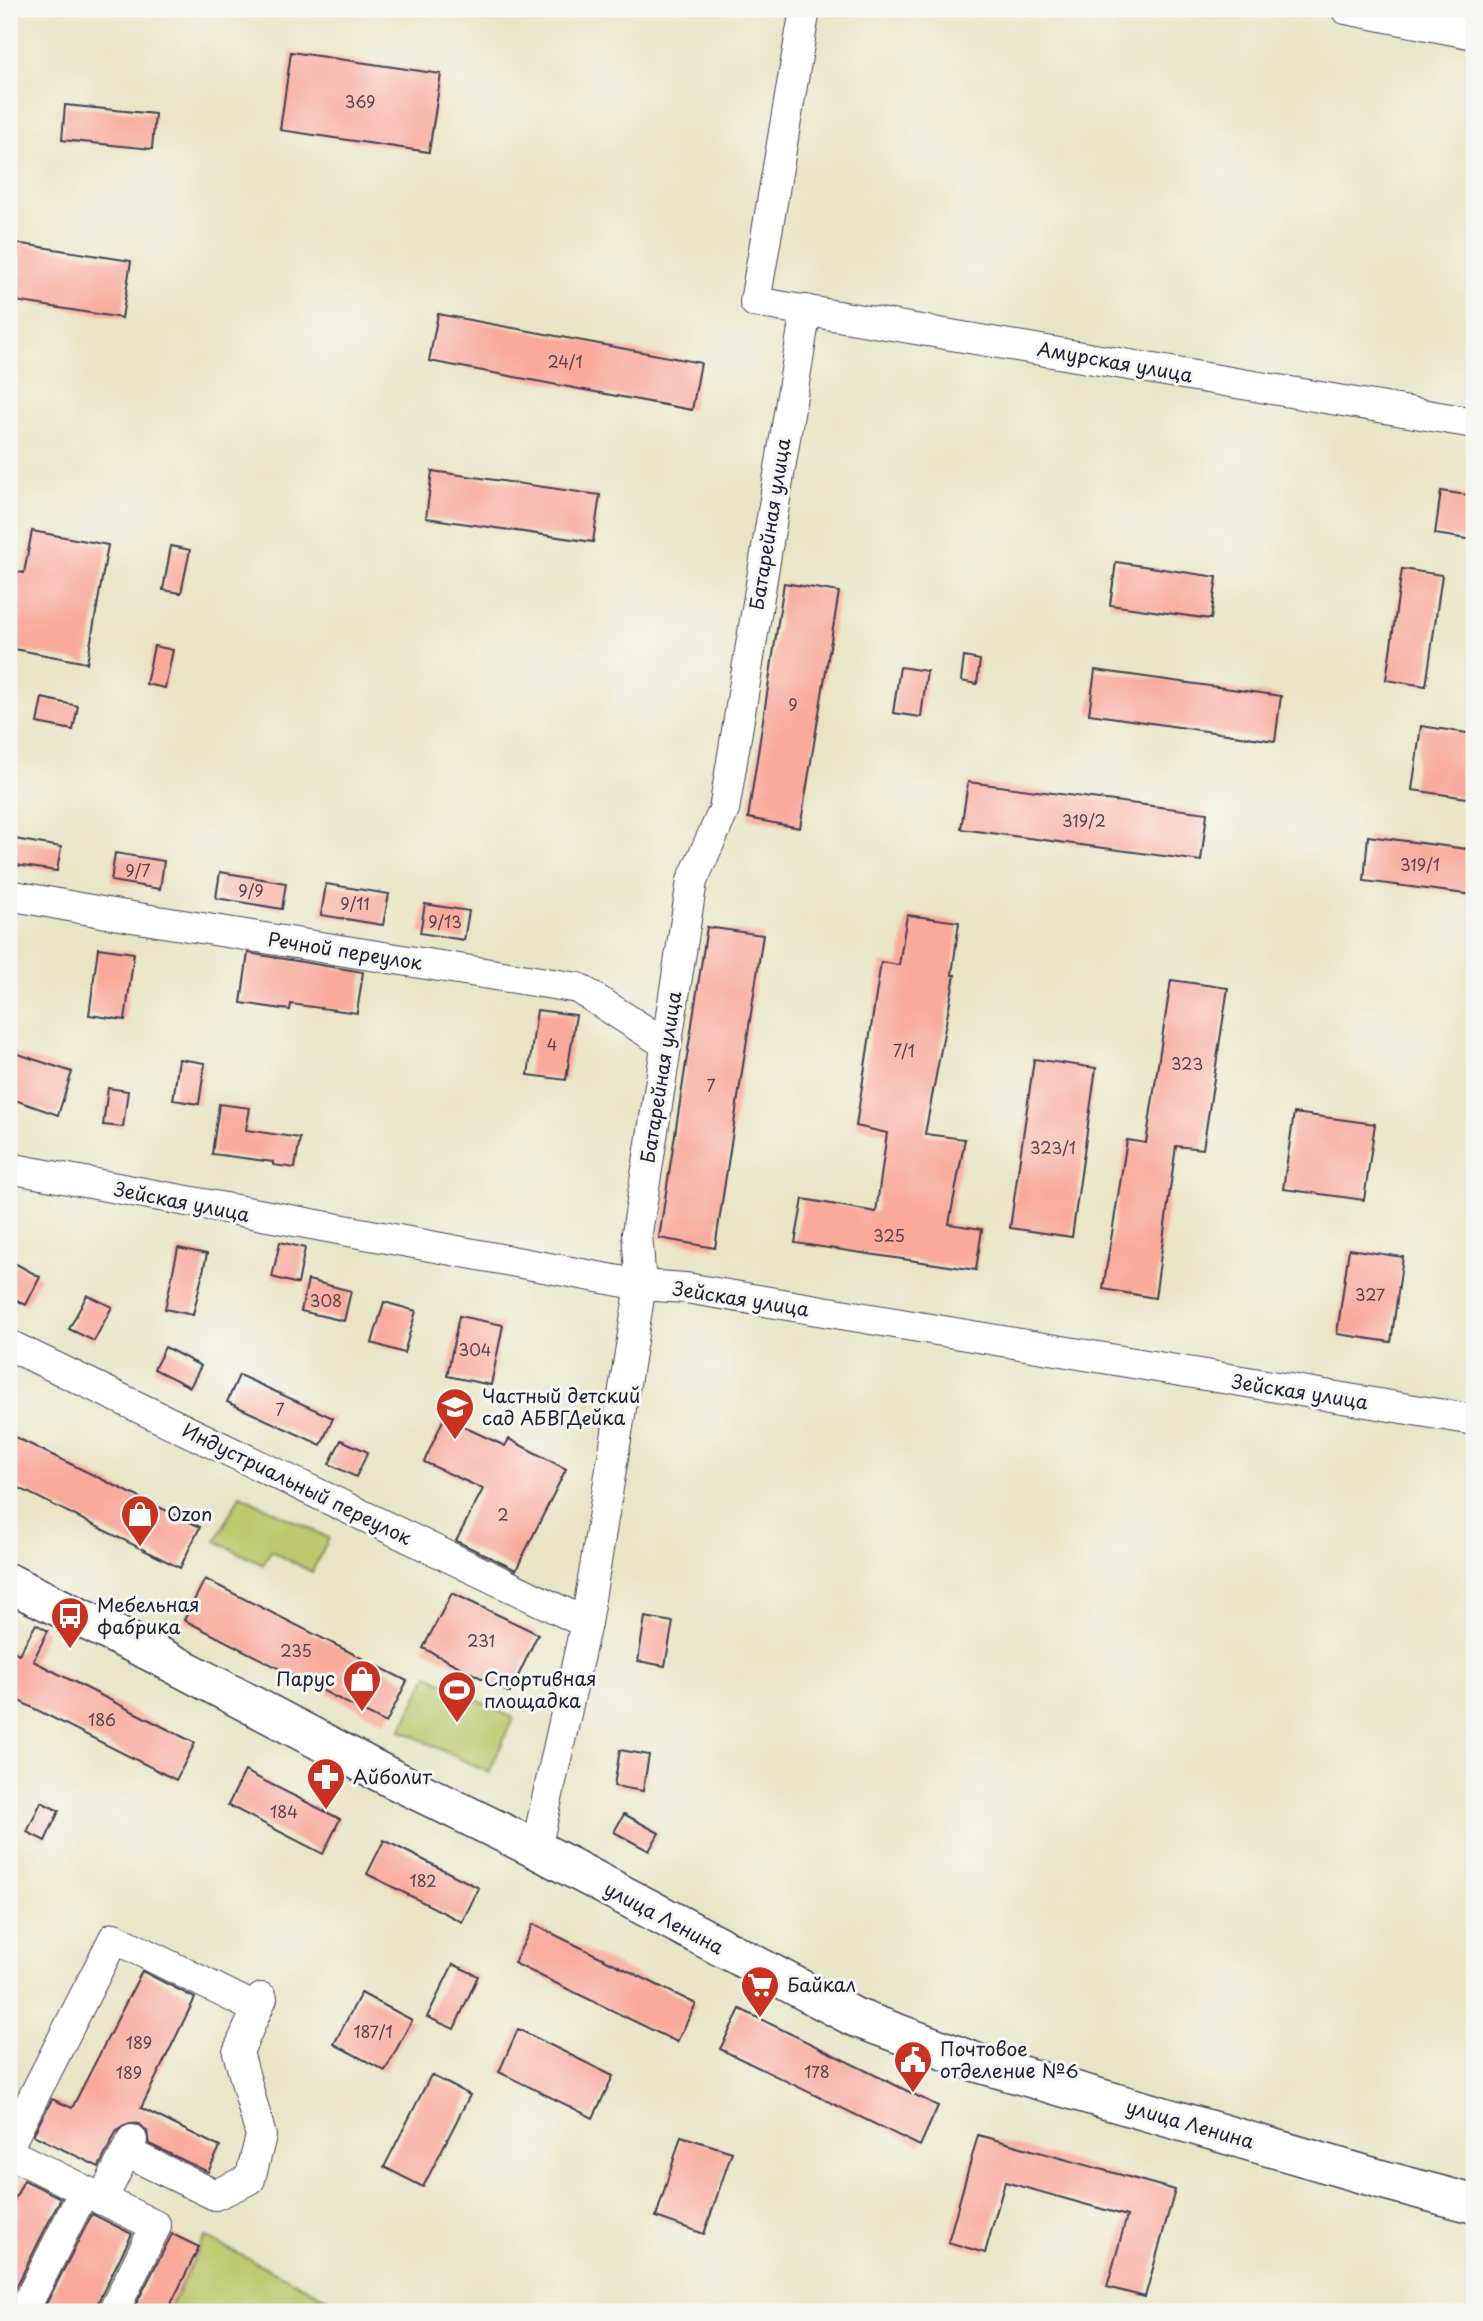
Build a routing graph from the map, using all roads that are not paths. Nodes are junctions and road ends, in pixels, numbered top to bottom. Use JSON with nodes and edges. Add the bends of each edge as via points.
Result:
{"nodes":[{"id":1,"x":805,"y":9,"type":"edge"},
{"id":2,"x":1346,"y":9,"type":"edge"},
{"id":3,"x":1474,"y":34,"type":"edge"},
{"id":4,"x":806,"y":310,"type":"junction"},
{"id":5,"x":1474,"y":423,"type":"edge"},
{"id":6,"x":9,"y":895,"type":"edge"},
{"id":7,"x":666,"y":1044,"type":"junction"},
{"id":8,"x":9,"y":1168,"type":"edge"},
{"id":9,"x":641,"y":1285,"type":"junction"},
{"id":10,"x":9,"y":1345,"type":"edge"},
{"id":11,"x":1474,"y":1420,"type":"edge"},
{"id":12,"x":9,"y":1583,"type":"edge"},
{"id":13,"x":586,"y":1623,"type":"junction"},
{"id":14,"x":536,"y":1849,"type":"junction"},
{"id":15,"x":10,"y":2155,"type":"edge"},
{"id":16,"x":93,"y":2195,"type":"junction"},
{"id":17,"x":1474,"y":2204,"type":"edge"},
{"id":18,"x":23,"y":2312,"type":"edge"},
{"id":19,"x":113,"y":2312,"type":"edge"}],
"edges":[{"from":1,"to":4,"type":"street","name":"Амурская улица","via":[[755,302]]},
{"from":2,"to":3,"type":"street"},
{"from":4,"to":5,"type":"street","name":"Амурская улица"},
{"from":4,"to":7,"type":"street","name":"Батарейная улица","via":[[723,810],[692,881]]},
{"from":6,"to":7,"type":"street","name":"Речной переулок","via":[[578,988]]},
{"from":7,"to":9,"type":"street","name":"Батарейная улица","via":[[637,1233]]},
{"from":8,"to":9,"type":"street","name":"Зейская улица"},
{"from":9,"to":11,"type":"street","name":"Зейская улица","via":[[686,1288]]},
{"from":9,"to":13,"type":"street","name":"Батарейная улица"},
{"from":10,"to":13,"type":"street","name":"Индустриальный переулок"},
{"from":12,"to":14,"type":"main road","name":"улица Ленина"},
{"from":13,"to":14,"type":"street","name":"Батарейная улица"},
{"from":14,"to":17,"type":"main road","name":"улица Ленина","via":[[854,2017],[975,2063]]},
{"from":15,"to":16,"type":"street"},
{"from":15,"to":16,"type":"street","via":[[114,1938],[260,2004],[238,2052],[261,2136],[250,2179],[215,2195],[129,2146]]},
{"from":16,"to":18,"type":"street"},
{"from":16,"to":19,"type":"street","via":[[156,2226]]}]}
